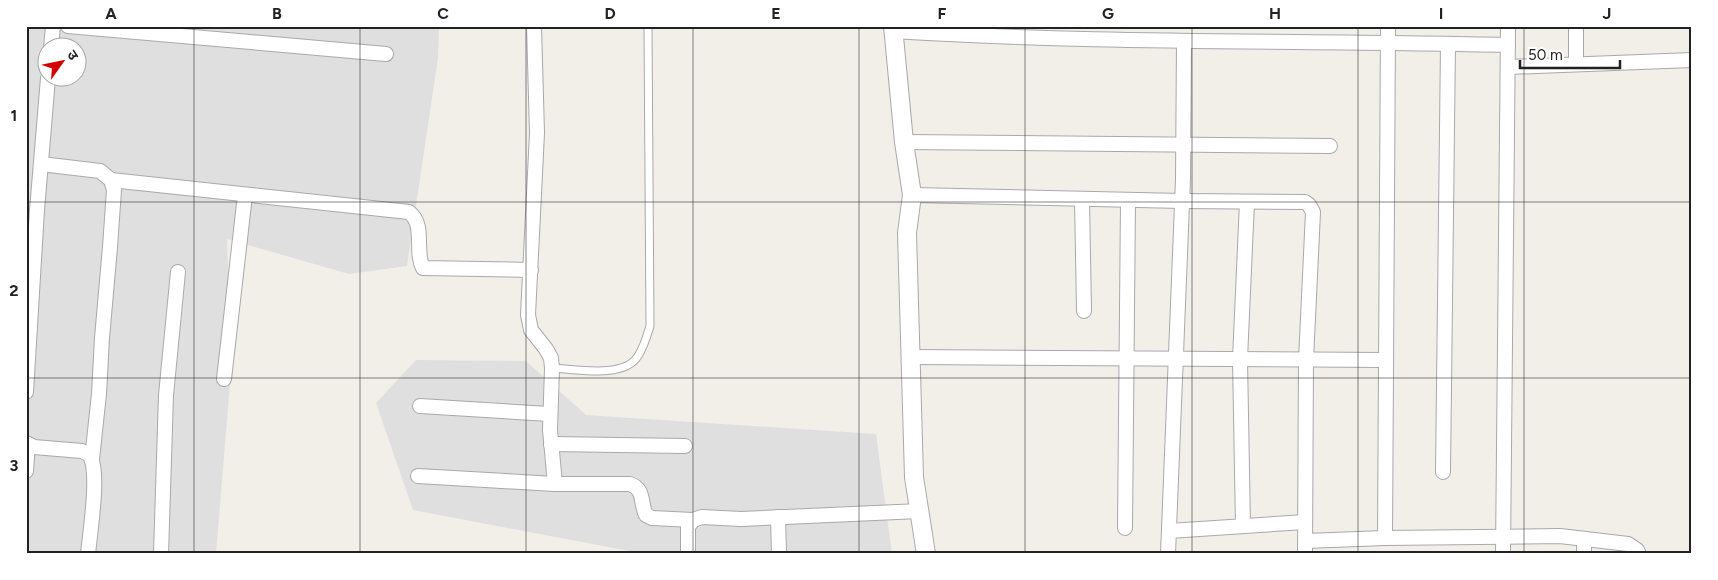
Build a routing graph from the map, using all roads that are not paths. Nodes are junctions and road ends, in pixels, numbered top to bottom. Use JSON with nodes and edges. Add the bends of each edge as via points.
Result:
{"nodes":[{"id":1,"x":68,"y":26,"type":"edge"},
{"id":2,"x":534,"y":26,"type":"edge"},
{"id":3,"x":648,"y":26,"type":"edge"},
{"id":4,"x":1388,"y":26,"type":"edge"},
{"id":5,"x":1508,"y":26,"type":"edge"},
{"id":6,"x":1576,"y":26,"type":"edge"},
{"id":7,"x":893,"y":29,"type":"edge"},
{"id":8,"x":159,"y":30,"type":"edge"},
{"id":9,"x":1184,"y":41,"type":"junction"},
{"id":10,"x":1387,"y":42,"type":"junction"},
{"id":11,"x":1448,"y":44,"type":"junction"},
{"id":12,"x":1508,"y":45,"type":"junction"},
{"id":13,"x":386,"y":54,"type":"dead end"},
{"id":14,"x":1692,"y":60,"type":"edge"},
{"id":15,"x":1576,"y":64,"type":"junction"},
{"id":16,"x":1508,"y":67,"type":"junction"},
{"id":17,"x":47,"y":88,"type":"edge"},
{"id":18,"x":904,"y":142,"type":"junction"},
{"id":19,"x":1183,"y":145,"type":"junction"},
{"id":20,"x":1330,"y":146,"type":"dead end"},
{"id":21,"x":41,"y":164,"type":"junction"},
{"id":22,"x":111,"y":180,"type":"junction"},
{"id":23,"x":245,"y":195,"type":"junction"},
{"id":24,"x":912,"y":195,"type":"junction"},
{"id":25,"x":1082,"y":199,"type":"junction"},
{"id":26,"x":1128,"y":200,"type":"junction"},
{"id":27,"x":1182,"y":202,"type":"junction"},
{"id":28,"x":1247,"y":202,"type":"junction"},
{"id":29,"x":531,"y":270,"type":"junction"},
{"id":30,"x":178,"y":272,"type":"dead end"},
{"id":31,"x":1084,"y":310,"type":"dead end"},
{"id":32,"x":911,"y":357,"type":"junction"},
{"id":33,"x":1127,"y":359,"type":"junction"},
{"id":34,"x":1176,"y":359,"type":"junction"},
{"id":35,"x":1240,"y":360,"type":"junction"},
{"id":36,"x":1306,"y":360,"type":"junction"},
{"id":37,"x":1386,"y":360,"type":"junction"},
{"id":38,"x":552,"y":368,"type":"junction"},
{"id":39,"x":224,"y":379,"type":"dead end"},
{"id":40,"x":26,"y":392,"type":"edge"},
{"id":41,"x":420,"y":406,"type":"dead end"},
{"id":42,"x":549,"y":414,"type":"junction"},
{"id":43,"x":27,"y":443,"type":"edge"},
{"id":44,"x":551,"y":444,"type":"junction"},
{"id":45,"x":685,"y":446,"type":"dead end"},
{"id":46,"x":92,"y":459,"type":"junction"},
{"id":47,"x":26,"y":471,"type":"edge"},
{"id":48,"x":1443,"y":472,"type":"dead end"},
{"id":49,"x":418,"y":476,"type":"dead end"},
{"id":50,"x":555,"y":484,"type":"junction"},
{"id":51,"x":920,"y":511,"type":"junction"},
{"id":52,"x":778,"y":517,"type":"junction"},
{"id":53,"x":692,"y":520,"type":"junction"},
{"id":54,"x":1305,"y":522,"type":"junction"},
{"id":55,"x":1243,"y":526,"type":"junction"},
{"id":56,"x":1126,"y":528,"type":"dead end"},
{"id":57,"x":1169,"y":531,"type":"junction"},
{"id":58,"x":1503,"y":537,"type":"junction"},
{"id":59,"x":1385,"y":538,"type":"junction"},
{"id":60,"x":1584,"y":539,"type":"junction"},
{"id":61,"x":1305,"y":547,"type":"edge"},
{"id":62,"x":88,"y":554,"type":"edge"},
{"id":63,"x":161,"y":554,"type":"edge"},
{"id":64,"x":688,"y":554,"type":"edge"},
{"id":65,"x":779,"y":554,"type":"edge"},
{"id":66,"x":926,"y":554,"type":"edge"},
{"id":67,"x":1168,"y":554,"type":"edge"},
{"id":68,"x":1503,"y":554,"type":"edge"},
{"id":69,"x":1584,"y":554,"type":"edge"},
{"id":70,"x":1639,"y":554,"type":"edge"}],
"edges":[{"from":1,"to":8,"type":"street"},
{"from":2,"to":29,"type":"street","via":[[537,133]]},
{"from":3,"to":38,"type":"lane","via":[[650,326],[637,358],[624,368],[612,371]]},
{"from":4,"to":10,"type":"street"},
{"from":5,"to":12,"type":"street"},
{"from":6,"to":15,"type":"street"},
{"from":7,"to":9,"type":"street","via":[[985,36]]},
{"from":7,"to":18,"type":"street"},
{"from":8,"to":13,"type":"street"},
{"from":9,"to":10,"type":"street"},
{"from":9,"to":19,"type":"street"},
{"from":10,"to":11,"type":"street"},
{"from":10,"to":37,"type":"street"},
{"from":11,"to":12,"type":"street"},
{"from":11,"to":48,"type":"street"},
{"from":12,"to":16,"type":"street"},
{"from":14,"to":15,"type":"street"},
{"from":15,"to":16,"type":"street"},
{"from":16,"to":58,"type":"street"},
{"from":17,"to":21,"type":"street"},
{"from":18,"to":19,"type":"street"},
{"from":18,"to":24,"type":"street"},
{"from":19,"to":20,"type":"street"},
{"from":19,"to":27,"type":"street"},
{"from":21,"to":22,"type":"street","via":[[100,171]]},
{"from":21,"to":40,"type":"street"},
{"from":22,"to":23,"type":"street"},
{"from":22,"to":46,"type":"street","via":[[114,190]]},
{"from":23,"to":29,"type":"street","via":[[409,212],[416,221],[422,268]]},
{"from":23,"to":39,"type":"street"},
{"from":24,"to":25,"type":"street"},
{"from":24,"to":32,"type":"street","via":[[907,232]]},
{"from":25,"to":26,"type":"street"},
{"from":25,"to":31,"type":"street"},
{"from":26,"to":27,"type":"street"},
{"from":26,"to":33,"type":"street"},
{"from":27,"to":28,"type":"street"},
{"from":27,"to":34,"type":"street"},
{"from":28,"to":35,"type":"street"},
{"from":28,"to":36,"type":"street","via":[[1304,202],[1313,212]]},
{"from":29,"to":38,"type":"street","via":[[528,315],[531,330],[551,358]]},
{"from":30,"to":63,"type":"street","via":[[166,395]]},
{"from":32,"to":33,"type":"street"},
{"from":32,"to":51,"type":"street","via":[[914,477]]},
{"from":33,"to":34,"type":"street"},
{"from":33,"to":56,"type":"street"},
{"from":34,"to":35,"type":"street"},
{"from":34,"to":57,"type":"street"},
{"from":35,"to":36,"type":"street"},
{"from":35,"to":55,"type":"street"},
{"from":36,"to":37,"type":"street"},
{"from":36,"to":54,"type":"street"},
{"from":37,"to":59,"type":"street"},
{"from":38,"to":42,"type":"street"},
{"from":41,"to":42,"type":"street"},
{"from":42,"to":44,"type":"street"},
{"from":43,"to":46,"type":"street","via":[[34,447],[82,451]]},
{"from":43,"to":47,"type":"street"},
{"from":44,"to":45,"type":"street"},
{"from":44,"to":50,"type":"street"},
{"from":46,"to":62,"type":"street","via":[[94,480]]},
{"from":49,"to":50,"type":"street"},
{"from":50,"to":53,"type":"street","via":[[630,484],[641,492],[646,515]]},
{"from":51,"to":52,"type":"street"},
{"from":51,"to":66,"type":"street"},
{"from":52,"to":53,"type":"street","via":[[702,517]]},
{"from":52,"to":65,"type":"street"},
{"from":53,"to":64,"type":"street","via":[[688,527]]},
{"from":54,"to":55,"type":"street"},
{"from":54,"to":61,"type":"street"},
{"from":55,"to":57,"type":"street"},
{"from":57,"to":67,"type":"street"},
{"from":58,"to":59,"type":"street"},
{"from":58,"to":60,"type":"street"},
{"from":58,"to":68,"type":"street"},
{"from":59,"to":61,"type":"street"},
{"from":60,"to":69,"type":"street"},
{"from":60,"to":70,"type":"street","via":[[1628,544]]}]}
